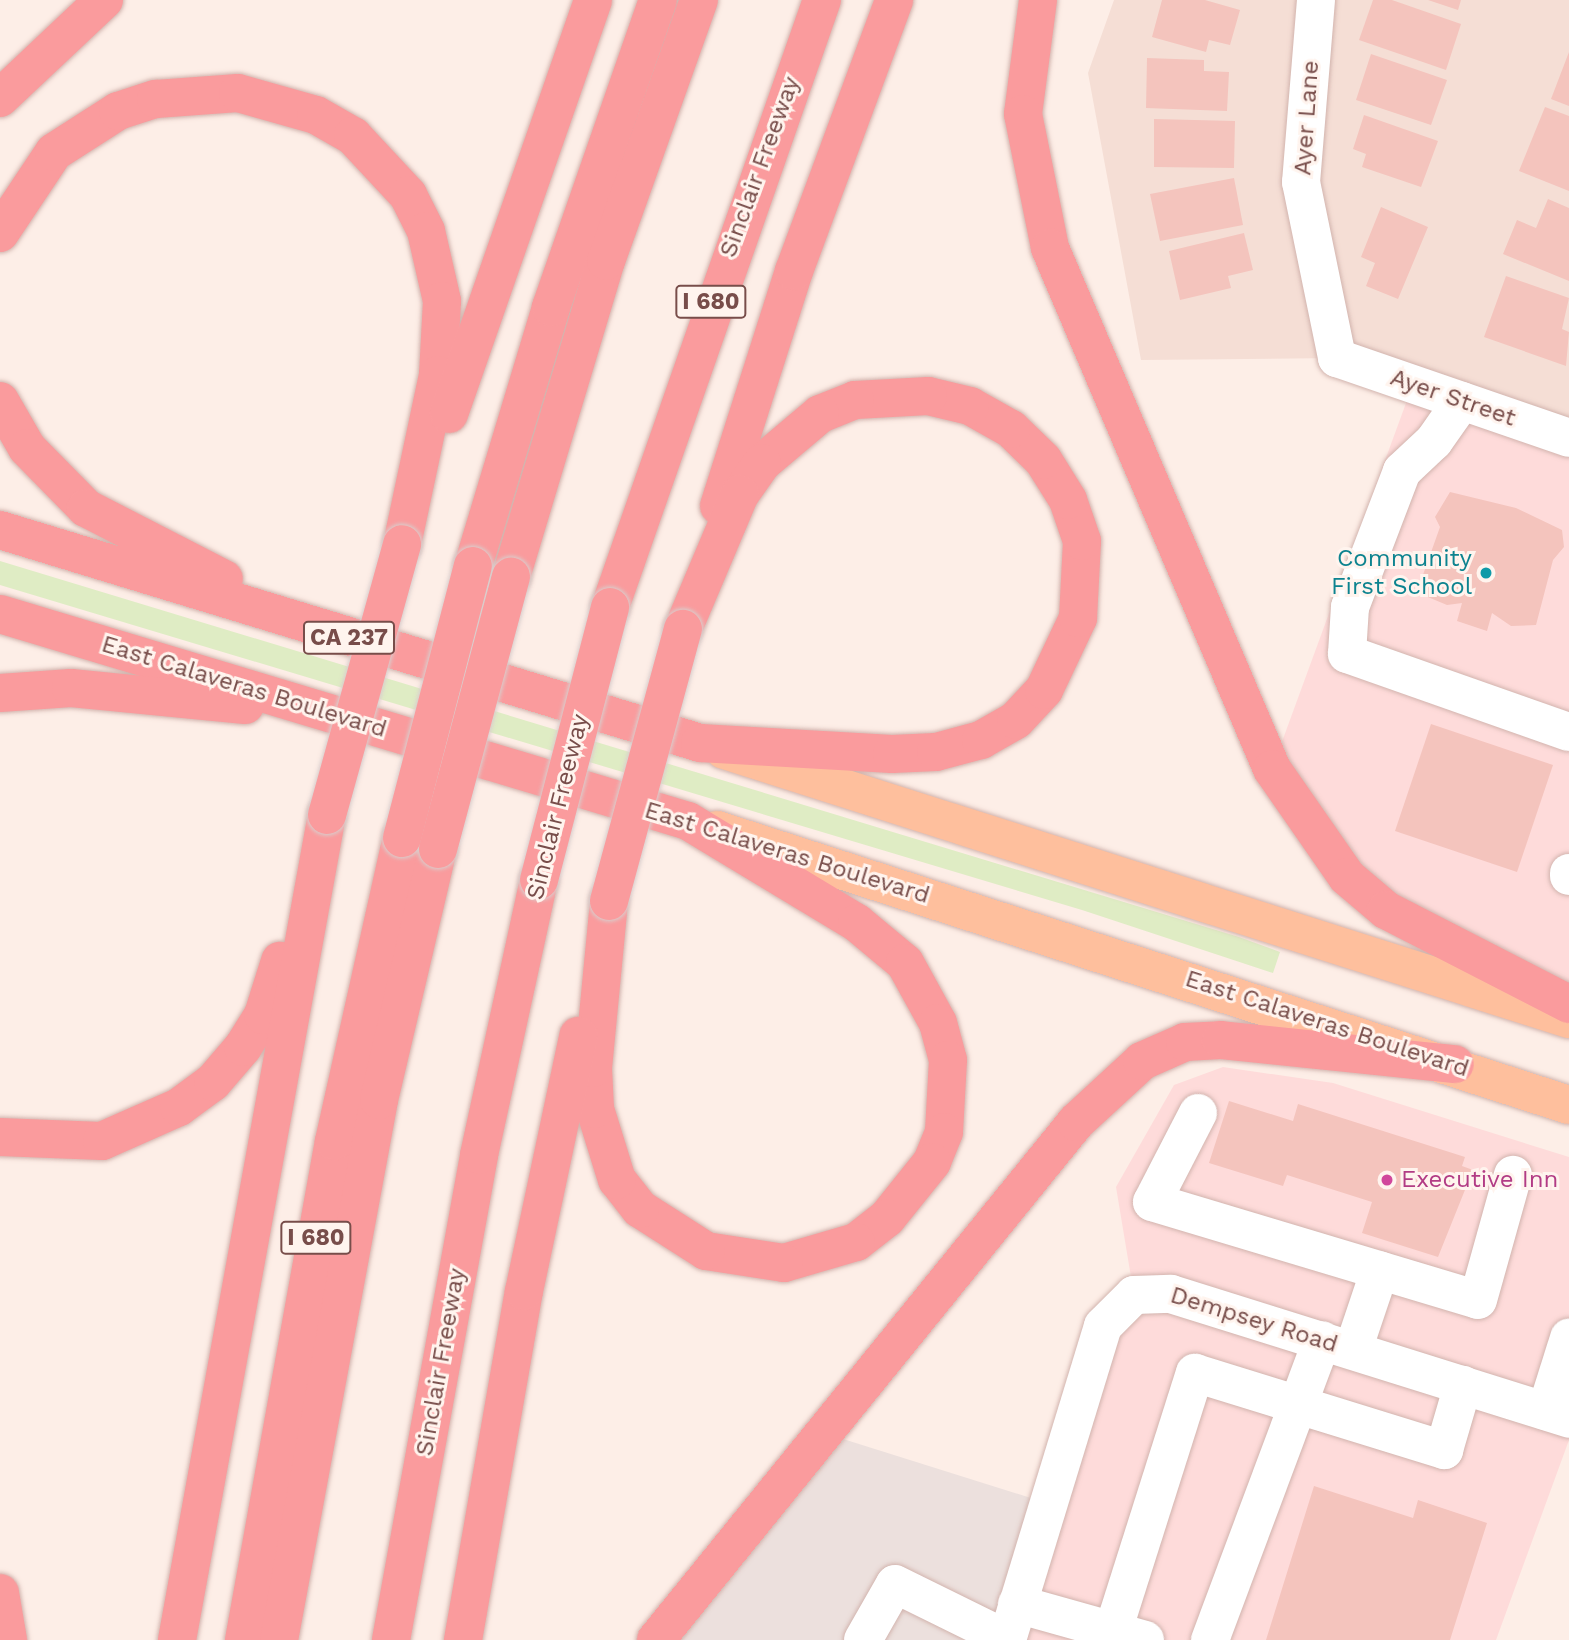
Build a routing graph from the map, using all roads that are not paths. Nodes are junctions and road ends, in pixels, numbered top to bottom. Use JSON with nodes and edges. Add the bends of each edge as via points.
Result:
{"nodes":[{"id":1,"x":104,"y":0,"type":"edge"},
{"id":2,"x":593,"y":0,"type":"edge"},
{"id":3,"x":658,"y":0,"type":"edge"},
{"id":4,"x":699,"y":0,"type":"edge"},
{"id":5,"x":822,"y":0,"type":"edge"},
{"id":6,"x":894,"y":0,"type":"edge"},
{"id":7,"x":1038,"y":0,"type":"edge"},
{"id":8,"x":1316,"y":0,"type":"edge"},
{"id":9,"x":0,"y":98,"type":"edge"},
{"id":10,"x":0,"y":233,"type":"edge"},
{"id":11,"x":1337,"y":358,"type":"joint"},
{"id":12,"x":0,"y":401,"type":"edge"},
{"id":13,"x":1462,"y":401,"type":"junction"},
{"id":14,"x":1569,"y":438,"type":"edge"},
{"id":15,"x":0,"y":530,"type":"edge"},
{"id":16,"x":402,"y":544,"type":"junction"},
{"id":17,"x":0,"y":614,"type":"edge"},
{"id":18,"x":683,"y":629,"type":"junction"},
{"id":19,"x":353,"y":639,"type":"junction"},
{"id":20,"x":0,"y":693,"type":"edge"},
{"id":21,"x":332,"y":714,"type":"junction"},
{"id":22,"x":1566,"y":722,"type":"edge"},
{"id":23,"x":700,"y":743,"type":"junction"},
{"id":24,"x":327,"y":816,"type":"junction"},
{"id":25,"x":688,"y":821,"type":"junction"},
{"id":26,"x":609,"y":901,"type":"junction"},
{"id":27,"x":1569,"y":1004,"type":"edge"},
{"id":28,"x":1569,"y":1019,"type":"edge"},
{"id":29,"x":1455,"y":1064,"type":"junction"},
{"id":30,"x":1569,"y":1105,"type":"edge"},
{"id":31,"x":1198,"y":1113,"type":"dead end"},
{"id":32,"x":0,"y":1137,"type":"edge"},
{"id":33,"x":1513,"y":1175,"type":"dead end"},
{"id":34,"x":1380,"y":1270,"type":"junction"},
{"id":35,"x":1569,"y":1338,"type":"edge"},
{"id":36,"x":1337,"y":1345,"type":"junction"},
{"id":37,"x":1464,"y":1385,"type":"junction"},
{"id":38,"x":1300,"y":1404,"type":"junction"},
{"id":39,"x":1558,"y":1415,"type":"edge"},
{"id":40,"x":0,"y":1593,"type":"edge"},
{"id":41,"x":1010,"y":1628,"type":"edge"},
{"id":42,"x":1129,"y":1635,"type":"edge"},
{"id":43,"x":8,"y":1640,"type":"edge"},
{"id":44,"x":177,"y":1640,"type":"edge"},
{"id":45,"x":244,"y":1640,"type":"edge"},
{"id":46,"x":279,"y":1640,"type":"edge"},
{"id":47,"x":391,"y":1640,"type":"edge"},
{"id":48,"x":463,"y":1640,"type":"edge"},
{"id":49,"x":656,"y":1640,"type":"edge"},
{"id":50,"x":863,"y":1640,"type":"edge"},
{"id":51,"x":1210,"y":1640,"type":"edge"}],
"edges":[{"from":1,"to":9,"type":"highway"},
{"from":2,"to":16,"type":"highway"},
{"from":3,"to":45,"type":"highway","number":"I 680","bridge":true,"via":[[551,307],[473,566],[402,838],[334,1141]]},
{"from":4,"to":46,"type":"highway","number":"I 680","bridge":true,"via":[[606,261],[511,577],[438,849],[379,1100]]},
{"from":5,"to":47,"type":"highway","name":"Sinclair Freeway","number":"I 680","bridge":true,"via":[[610,607],[539,880],[479,1155]]},
{"from":6,"to":18,"type":"highway","via":[[794,271]]},
{"from":7,"to":27,"type":"highway","via":[[1023,114],[1050,248],[1272,769],[1338,867],[1386,910]]},
{"from":8,"to":11,"type":"street","name":"Ayer Lane","via":[[1301,182]]},
{"from":10,"to":16,"type":"highway","via":[[54,152],[117,111],[156,99],[238,93],[291,106],[353,136],[408,195],[426,231],[442,301],[438,375]]},
{"from":11,"to":13,"type":"street","name":"Ayer Street"},
{"from":12,"to":19,"type":"highway","via":[[27,448],[86,508]]},
{"from":13,"to":14,"type":"street","name":"Ayer Street"},
{"from":13,"to":22,"type":"street","via":[[1434,441],[1402,471],[1350,607],[1347,654]]},
{"from":15,"to":19,"type":"highway","number":"CA 237"},
{"from":16,"to":24,"type":"highway","bridge":true},
{"from":17,"to":21,"type":"highway","name":"East Calaveras Boulevard"},
{"from":18,"to":23,"type":"highway","via":[[740,494],[762,463],[820,414],[855,400],[928,396],[970,406],[1011,429],[1043,460],[1068,500],[1082,541],[1080,606],[1065,656],[1016,720],[981,740],[936,752],[892,754]]},
{"from":18,"to":26,"type":"highway","bridge":true},
{"from":19,"to":23,"type":"highway","number":"CA 237"},
{"from":20,"to":21,"type":"highway","via":[[71,688]]},
{"from":21,"to":25,"type":"highway","name":"East Calaveras Boulevard"},
{"from":23,"to":28,"type":"main road"},
{"from":24,"to":32,"type":"highway","via":[[263,1015],[214,1082],[143,1128],[102,1141]]},
{"from":24,"to":44,"type":"highway"},
{"from":25,"to":26,"type":"highway","via":[[880,939],[923,990],[948,1060],[944,1132],[932,1162],[887,1218],[856,1242],[784,1263],[706,1251],[640,1209],[617,1180],[595,1109],[593,1068]]},
{"from":25,"to":29,"type":"main road","name":"East Calaveras Boulevard"},
{"from":26,"to":48,"type":"highway","via":[[524,1291]]},
{"from":29,"to":30,"type":"main road","name":"East Calaveras Boulevard"},
{"from":29,"to":49,"type":"highway","via":[[1221,1040],[1185,1042],[1142,1061],[1076,1122]]},
{"from":31,"to":34,"type":"street","via":[[1152,1202]]},
{"from":33,"to":34,"type":"street","via":[[1478,1300]]},
{"from":34,"to":36,"type":"street"},
{"from":35,"to":39,"type":"street"},
{"from":36,"to":37,"type":"street","name":"Dempsey Road"},
{"from":36,"to":38,"type":"street"},
{"from":36,"to":41,"type":"street","name":"Dempsey Road","via":[[1150,1290],[1117,1307],[1103,1326]]},
{"from":37,"to":38,"type":"street","via":[[1444,1450]]},
{"from":37,"to":39,"type":"street","name":"Dempsey Road"},
{"from":38,"to":42,"type":"street","via":[[1195,1373]]},
{"from":38,"to":51,"type":"street"},
{"from":40,"to":43,"type":"highway"},
{"from":41,"to":42,"type":"street"},
{"from":41,"to":50,"type":"street","via":[[895,1584]]}]}
